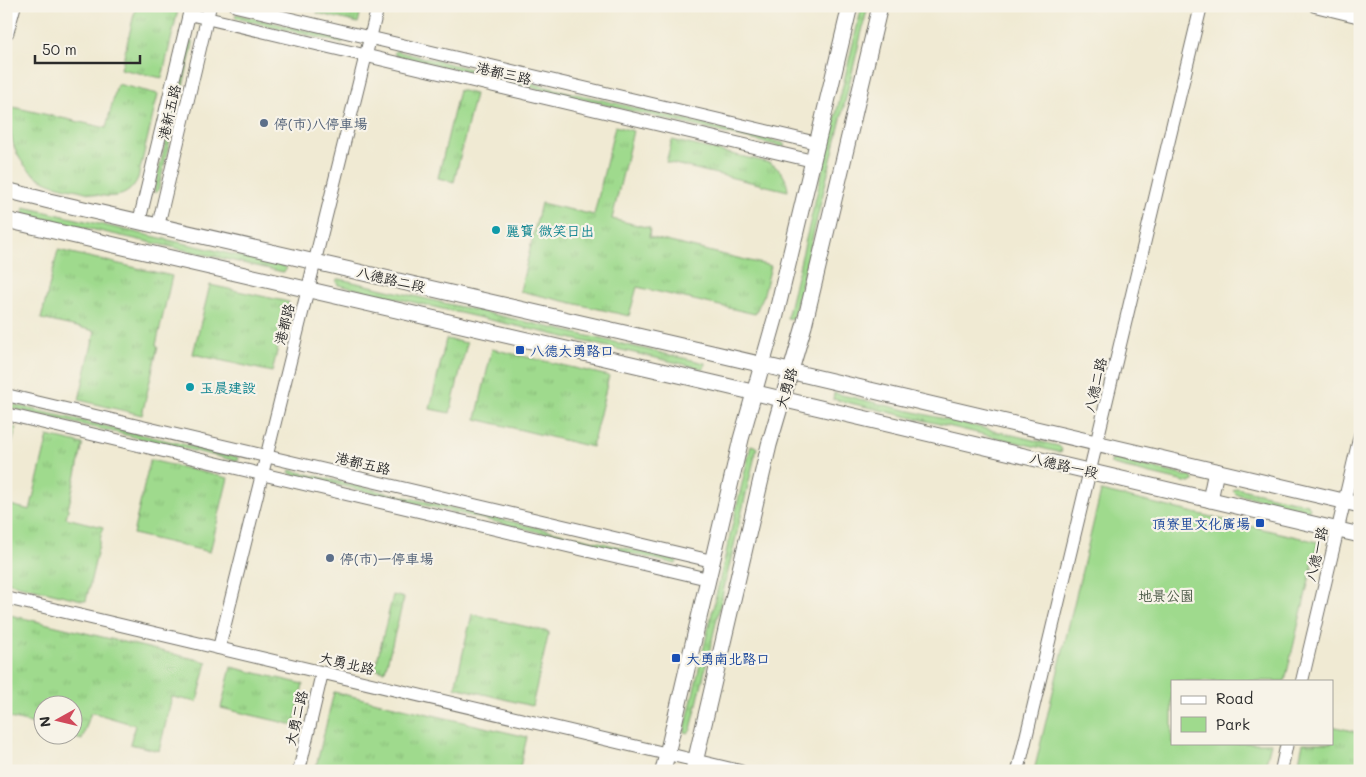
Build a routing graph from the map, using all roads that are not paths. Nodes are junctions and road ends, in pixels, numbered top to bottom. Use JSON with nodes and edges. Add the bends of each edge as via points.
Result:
{"nodes":[{"id":1,"x":13,"y":6,"type":"edge"},
{"id":2,"x":236,"y":6,"type":"edge"},
{"id":3,"x":378,"y":6,"type":"edge"},
{"id":4,"x":850,"y":6,"type":"edge"},
{"id":5,"x":880,"y":6,"type":"edge"},
{"id":6,"x":1201,"y":6,"type":"edge"},
{"id":7,"x":1315,"y":6,"type":"edge"},
{"id":8,"x":190,"y":10,"type":"edge"},
{"id":9,"x":209,"y":12,"type":"edge"},
{"id":10,"x":1360,"y":17,"type":"edge"},
{"id":11,"x":6,"y":32,"type":"edge"},
{"id":12,"x":371,"y":38,"type":"junction"},
{"id":13,"x":366,"y":56,"type":"junction"},
{"id":14,"x":817,"y":143,"type":"junction"},
{"id":15,"x":813,"y":161,"type":"junction"},
{"id":16,"x":6,"y":190,"type":"edge"},
{"id":17,"x":6,"y":220,"type":"edge"},
{"id":18,"x":139,"y":222,"type":"junction"},
{"id":19,"x":158,"y":226,"type":"junction"},
{"id":20,"x":315,"y":261,"type":"junction"},
{"id":21,"x":308,"y":290,"type":"junction"},
{"id":22,"x":776,"y":368,"type":"junction"},
{"id":23,"x":6,"y":395,"type":"edge"},
{"id":24,"x":768,"y":396,"type":"junction"},
{"id":25,"x":6,"y":414,"type":"edge"},
{"id":26,"x":1360,"y":435,"type":"edge"},
{"id":27,"x":1096,"y":443,"type":"junction"},
{"id":28,"x":267,"y":456,"type":"junction"},
{"id":29,"x":1089,"y":471,"type":"junction"},
{"id":30,"x":1216,"y":471,"type":"junction"},
{"id":31,"x":262,"y":475,"type":"junction"},
{"id":32,"x":1210,"y":500,"type":"junction"},
{"id":33,"x":1344,"y":501,"type":"junction"},
{"id":34,"x":1360,"y":505,"type":"edge"},
{"id":35,"x":1337,"y":530,"type":"junction"},
{"id":36,"x":1360,"y":535,"type":"edge"},
{"id":37,"x":712,"y":561,"type":"junction"},
{"id":38,"x":708,"y":579,"type":"junction"},
{"id":39,"x":6,"y":598,"type":"edge"},
{"id":40,"x":219,"y":648,"type":"junction"},
{"id":41,"x":322,"y":673,"type":"junction"},
{"id":42,"x":1302,"y":680,"type":"edge"},
{"id":43,"x":1287,"y":744,"type":"edge"},
{"id":44,"x":684,"y":760,"type":"edge"},
{"id":45,"x":299,"y":771,"type":"edge"},
{"id":46,"x":663,"y":771,"type":"edge"},
{"id":47,"x":740,"y":771,"type":"edge"},
{"id":48,"x":1018,"y":771,"type":"edge"},
{"id":49,"x":1280,"y":771,"type":"edge"}],
"edges":[{"from":1,"to":11,"type":"street"},
{"from":2,"to":12,"type":"street","name":"港都三路"},
{"from":3,"to":12,"type":"street","name":"港都路"},
{"from":4,"to":14,"type":"street","name":"大勇路"},
{"from":5,"to":22,"type":"street","name":"大勇路","via":[[806,316]]},
{"from":6,"to":27,"type":"street","name":"八德二路"},
{"from":7,"to":10,"type":"street"},
{"from":8,"to":9,"type":"street","name":"港都三路"},
{"from":8,"to":18,"type":"street","name":"港新五路"},
{"from":9,"to":13,"type":"street","name":"港都三路"},
{"from":9,"to":19,"type":"street","name":"港新五路"},
{"from":12,"to":13,"type":"street","name":"港都路"},
{"from":12,"to":14,"type":"street","name":"港都三路"},
{"from":13,"to":15,"type":"street","name":"港都三路"},
{"from":13,"to":20,"type":"street","name":"港都路"},
{"from":14,"to":15,"type":"street","name":"大勇路"},
{"from":15,"to":22,"type":"street","name":"大勇路","via":[[775,319]]},
{"from":16,"to":18,"type":"street","name":"八德路二段"},
{"from":17,"to":21,"type":"street","name":"八德路二段"},
{"from":18,"to":19,"type":"street","name":"八德路二段"},
{"from":19,"to":20,"type":"street","name":"八德路二段"},
{"from":20,"to":21,"type":"street","name":"港都路"},
{"from":20,"to":22,"type":"street","name":"八德路二段"},
{"from":21,"to":24,"type":"street","name":"八德路二段"},
{"from":21,"to":28,"type":"street","name":"港都路"},
{"from":22,"to":24,"type":"street","name":"大勇路"},
{"from":22,"to":24,"type":"street","name":"大勇路"},
{"from":22,"to":27,"type":"street","name":"八德路一段"},
{"from":23,"to":28,"type":"street","name":"港都五路"},
{"from":24,"to":29,"type":"street","name":"八德路一段"},
{"from":24,"to":37,"type":"street","name":"大勇路","via":[[740,438]]},
{"from":24,"to":44,"type":"street","name":"大勇路","via":[[769,445]]},
{"from":25,"to":31,"type":"street"},
{"from":26,"to":33,"type":"street","name":"八德一路"},
{"from":27,"to":29,"type":"street","name":"八德二路"},
{"from":27,"to":30,"type":"street","name":"八德路一段"},
{"from":28,"to":31,"type":"street","name":"港都路"},
{"from":28,"to":37,"type":"street","name":"港都五路"},
{"from":29,"to":32,"type":"street","name":"八德路一段"},
{"from":29,"to":48,"type":"street","name":"八德二路"},
{"from":30,"to":32,"type":"street"},
{"from":30,"to":33,"type":"street","name":"八德路一段"},
{"from":31,"to":38,"type":"street"},
{"from":31,"to":40,"type":"street","name":"港都路"},
{"from":32,"to":35,"type":"street","name":"八德路一段"},
{"from":33,"to":34,"type":"street","name":"八德路一段"},
{"from":33,"to":35,"type":"street","name":"八德一路"},
{"from":35,"to":36,"type":"street","name":"八德路一段"},
{"from":35,"to":42,"type":"street","name":"八德一路"},
{"from":37,"to":38,"type":"street","name":"大勇路"},
{"from":38,"to":44,"type":"street","name":"大勇路"},
{"from":39,"to":40,"type":"street","name":"大勇北路"},
{"from":40,"to":41,"type":"street","name":"大勇北路"},
{"from":41,"to":44,"type":"street","name":"大勇北路"},
{"from":41,"to":45,"type":"street","name":"大勇二路"},
{"from":43,"to":49,"type":"street"},
{"from":44,"to":46,"type":"street","name":"大勇路"},
{"from":44,"to":47,"type":"street","name":"大勇北路"}]}
